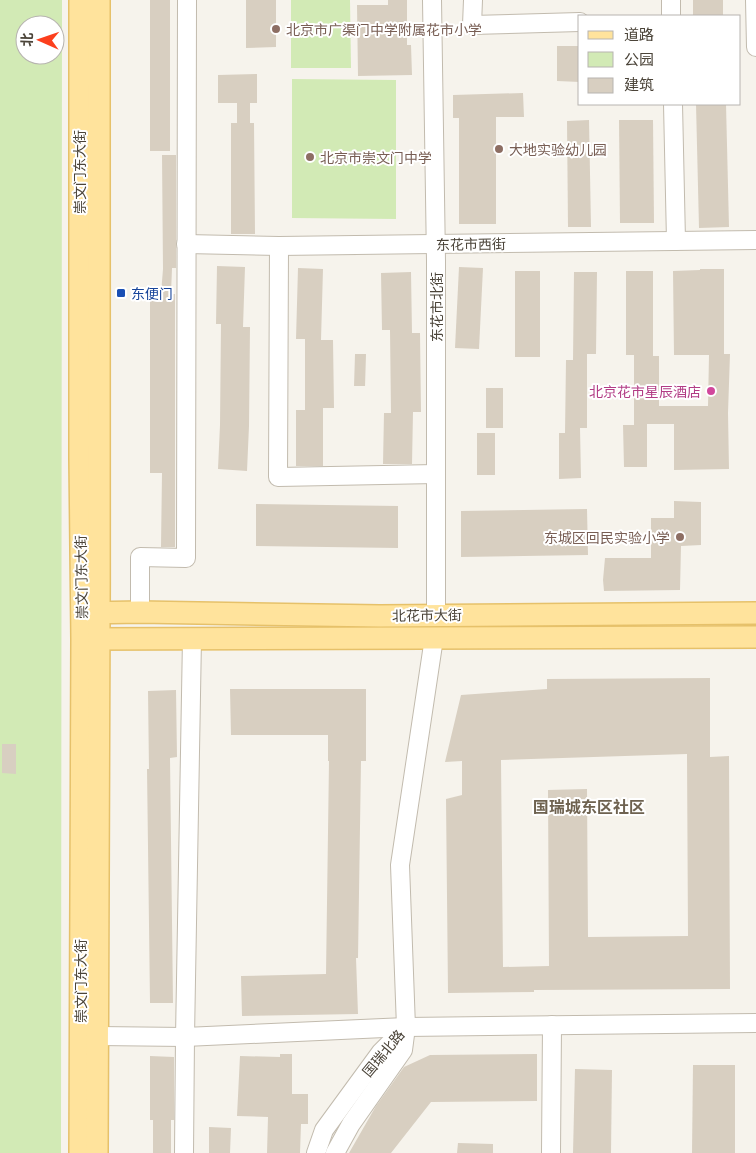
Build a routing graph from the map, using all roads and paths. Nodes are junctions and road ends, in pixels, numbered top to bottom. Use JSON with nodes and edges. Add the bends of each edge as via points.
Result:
{"nodes":[{"id":1,"x":80,"y":0,"type":"edge"},
{"id":2,"x":99,"y":0,"type":"edge"},
{"id":3,"x":187,"y":0,"type":"edge"},
{"id":4,"x":432,"y":0,"type":"edge"},
{"id":5,"x":473,"y":0,"type":"edge"},
{"id":6,"x":671,"y":0,"type":"edge"},
{"id":7,"x":755,"y":0,"type":"edge"},
{"id":8,"x":671,"y":15,"type":"edge"},
{"id":9,"x":578,"y":22,"type":"edge"},
{"id":10,"x":756,"y":46,"type":"edge"},
{"id":11,"x":673,"y":105,"type":"edge"},
{"id":12,"x":756,"y":240,"type":"edge"},
{"id":13,"x":676,"y":241,"type":"junction"},
{"id":14,"x":186,"y":244,"type":"junction"},
{"id":15,"x":435,"y":244,"type":"junction"},
{"id":16,"x":278,"y":246,"type":"junction"},
{"id":17,"x":436,"y":474,"type":"junction"},
{"id":18,"x":140,"y":612,"type":"junction"},
{"id":19,"x":90,"y":613,"type":"junction"},
{"id":20,"x":756,"y":613,"type":"edge"},
{"id":21,"x":436,"y":615,"type":"junction"},
{"id":22,"x":756,"y":637,"type":"edge"},
{"id":23,"x":192,"y":638,"type":"junction"},
{"id":24,"x":434,"y":638,"type":"junction"},
{"id":25,"x":90,"y":639,"type":"junction"},
{"id":26,"x":756,"y":1023,"type":"edge"},
{"id":27,"x":552,"y":1025,"type":"junction"},
{"id":28,"x":406,"y":1027,"type":"junction"},
{"id":29,"x":98,"y":1036,"type":"junction"},
{"id":30,"x":185,"y":1037,"type":"junction"},
{"id":31,"x":80,"y":1153,"type":"edge"},
{"id":32,"x":97,"y":1153,"type":"edge"},
{"id":33,"x":184,"y":1153,"type":"edge"},
{"id":34,"x":316,"y":1153,"type":"edge"},
{"id":35,"x":335,"y":1153,"type":"edge"},
{"id":36,"x":550,"y":1153,"type":"edge"}],
"edges":[{"from":1,"to":19,"type":"main road","name":"崇文门东大街","via":[[80,400]]},
{"from":2,"to":19,"type":"main road","name":"崇文门东大街","via":[[100,291]]},
{"from":3,"to":14,"type":"street"},
{"from":4,"to":15,"type":"street","name":"东花市北街"},
{"from":5,"to":9,"type":"street","via":[[472,25]]},
{"from":6,"to":8,"type":"street"},
{"from":7,"to":10,"type":"street"},
{"from":11,"to":13,"type":"street"},
{"from":12,"to":13,"type":"street","name":"东花市西街"},
{"from":13,"to":15,"type":"street","name":"东花市西街"},
{"from":14,"to":16,"type":"street","name":"东花市西街"},
{"from":14,"to":18,"type":"street","via":[[186,558],[140,557]]},
{"from":15,"to":16,"type":"street","name":"东花市西街"},
{"from":15,"to":17,"type":"street","name":"东花市北街"},
{"from":16,"to":17,"type":"street","via":[[278,477]]},
{"from":17,"to":21,"type":"street","name":"东花市北街"},
{"from":18,"to":19,"type":"main road","name":"北花市大街"},
{"from":18,"to":21,"type":"main road","name":"北花市大街"},
{"from":19,"to":25,"type":"main road"},
{"from":20,"to":21,"type":"main road","name":"北花市大街"},
{"from":22,"to":24,"type":"main road","name":"北花市大街"},
{"from":23,"to":24,"type":"main road","name":"北花市大街"},
{"from":23,"to":25,"type":"main road","name":"北花市大街"},
{"from":23,"to":30,"type":"street"},
{"from":24,"to":28,"type":"street","via":[[400,865]]},
{"from":25,"to":29,"type":"main road","name":"崇文门东大街"},
{"from":25,"to":31,"type":"main road","name":"崇文门东大街"},
{"from":26,"to":27,"type":"street"},
{"from":27,"to":28,"type":"street"},
{"from":27,"to":36,"type":"street"},
{"from":28,"to":30,"type":"street"},
{"from":28,"to":34,"type":"street","name":"国瑞北路","via":[[381,1052],[324,1130]]},
{"from":28,"to":35,"type":"street","name":"国瑞北路","via":[[403,1050],[351,1124]]},
{"from":29,"to":30,"type":"street"},
{"from":29,"to":32,"type":"main road","name":"崇文门东大街"},
{"from":30,"to":33,"type":"street"}]}
